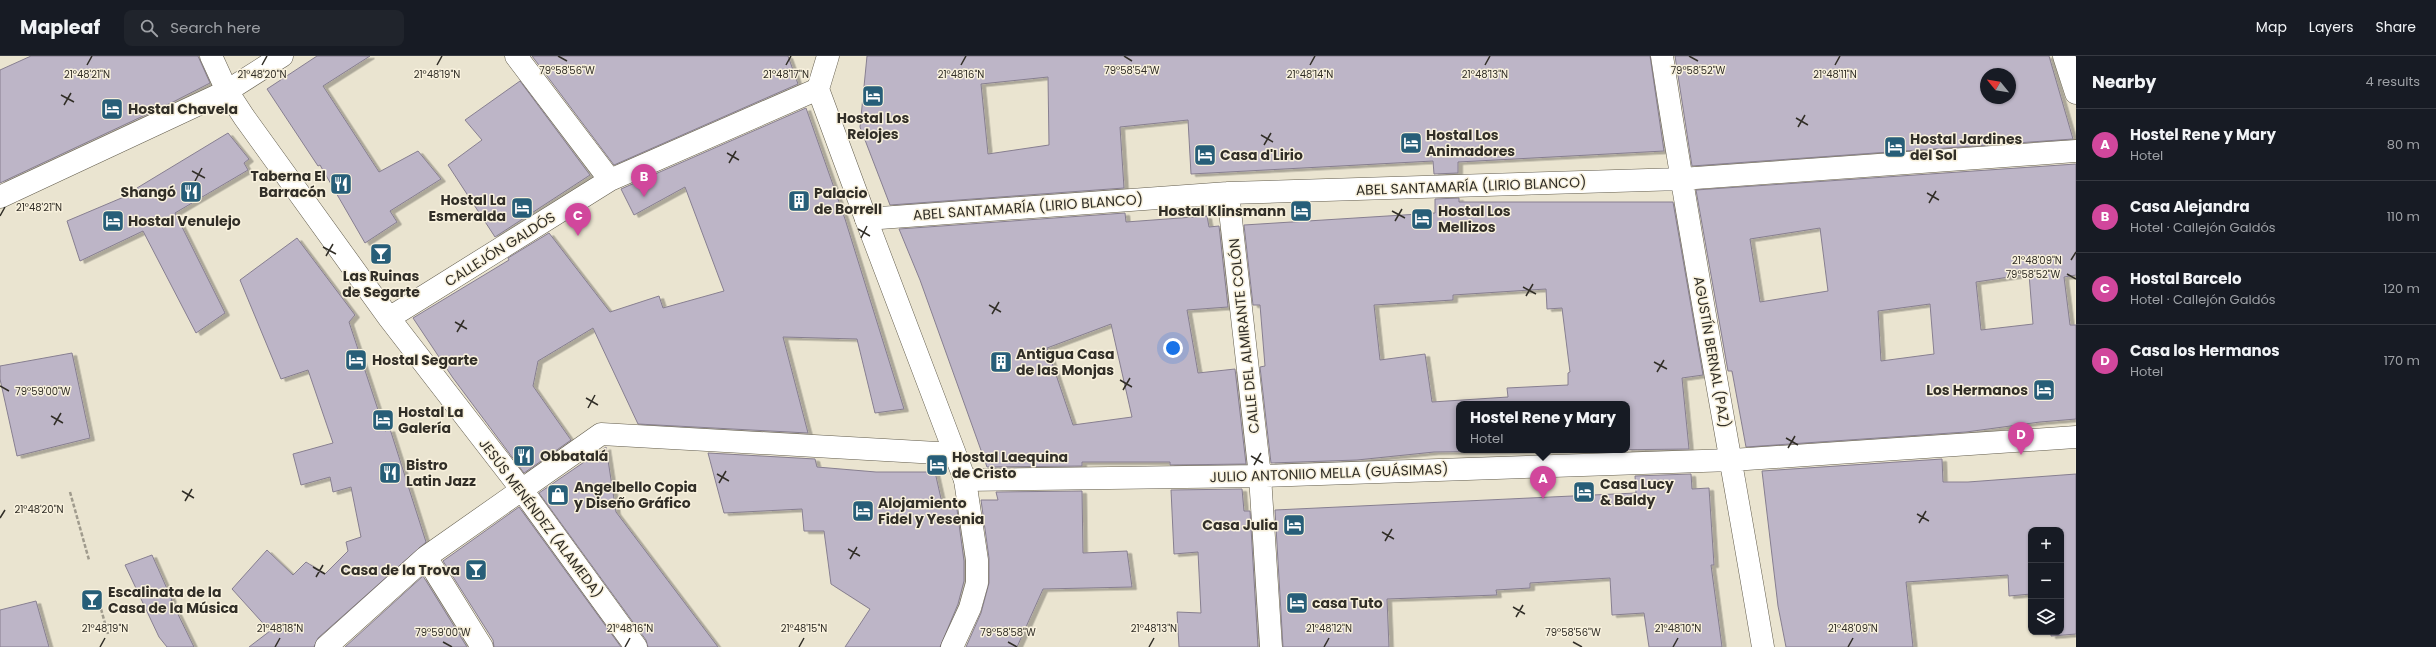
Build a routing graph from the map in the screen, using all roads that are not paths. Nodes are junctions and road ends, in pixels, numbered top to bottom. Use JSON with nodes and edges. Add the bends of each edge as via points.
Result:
{"nodes":[{"id":1,"x":211,"y":56,"type":"edge"},
{"id":2,"x":282,"y":56,"type":"edge"},
{"id":3,"x":516,"y":56,"type":"edge"},
{"id":4,"x":828,"y":56,"type":"edge"},
{"id":5,"x":1662,"y":56,"type":"edge"},
{"id":6,"x":2064,"y":56,"type":"edge"},
{"id":7,"x":818,"y":89,"type":"junction"},
{"id":8,"x":227,"y":91,"type":"junction"},
{"id":9,"x":2076,"y":93,"type":"edge"},
{"id":10,"x":2076,"y":152,"type":"edge"},
{"id":11,"x":1681,"y":179,"type":"junction"},
{"id":12,"x":610,"y":180,"type":"junction"},
{"id":13,"x":1228,"y":193,"type":"junction"},
{"id":14,"x":0,"y":197,"type":"edge"},
{"id":15,"x":866,"y":219,"type":"junction"},
{"id":16,"x":389,"y":318,"type":"junction"},
{"id":17,"x":2076,"y":437,"type":"edge"},
{"id":18,"x":955,"y":454,"type":"junction"},
{"id":19,"x":1732,"y":460,"type":"junction"},
{"id":20,"x":1260,"y":476,"type":"junction"},
{"id":21,"x":965,"y":480,"type":"junction"},
{"id":22,"x":522,"y":490,"type":"junction"},
{"id":23,"x":426,"y":557,"type":"junction"},
{"id":24,"x":326,"y":647,"type":"edge"},
{"id":25,"x":482,"y":647,"type":"edge"},
{"id":26,"x":636,"y":647,"type":"edge"},
{"id":27,"x":952,"y":647,"type":"edge"},
{"id":28,"x":1271,"y":647,"type":"edge"},
{"id":29,"x":1763,"y":647,"type":"edge"}],
"edges":[{"from":1,"to":8,"type":"street","name":"JESÚS MENÉNDEZ (ALAMEDA)"},
{"from":2,"to":8,"type":"street"},
{"from":3,"to":12,"type":"street"},
{"from":4,"to":7,"type":"street"},
{"from":5,"to":11,"type":"street","name":"AGUSTÍN BERNAL (PAZ)"},
{"from":6,"to":9,"type":"street"},
{"from":7,"to":12,"type":"street","name":"CALLEJÓN GALDÓS"},
{"from":7,"to":15,"type":"street"},
{"from":8,"to":14,"type":"street"},
{"from":8,"to":16,"type":"street","name":"JESÚS MENÉNDEZ (ALAMEDA)"},
{"from":10,"to":11,"type":"street","name":"ABEL SANTAMARÍA (LIRIO BLANCO)"},
{"from":11,"to":13,"type":"street","name":"ABEL SANTAMARÍA (LIRIO BLANCO)"},
{"from":11,"to":19,"type":"street","name":"AGUSTÍN BERNAL (PAZ)"},
{"from":12,"to":16,"type":"street","name":"CALLEJÓN GALDÓS"},
{"from":13,"to":15,"type":"street","name":"ABEL SANTAMARÍA (LIRIO BLANCO)"},
{"from":13,"to":20,"type":"street","name":"CALLE DEL ALMIRANTE COLÓN"},
{"from":15,"to":18,"type":"street"},
{"from":16,"to":22,"type":"street","name":"JESÚS MENÉNDEZ (ALAMEDA)"},
{"from":17,"to":19,"type":"street","name":"JULIO ANTONIIO MELLA (GUÁSIMAS)"},
{"from":18,"to":21,"type":"street"},
{"from":18,"to":22,"type":"street","via":[[602,434]]},
{"from":19,"to":20,"type":"street","name":"JULIO ANTONIIO MELLA (GUÁSIMAS)"},
{"from":19,"to":29,"type":"street","name":"AGUSTÍN BERNAL (PAZ)"},
{"from":20,"to":21,"type":"street","name":"JULIO ANTONIIO MELLA (GUÁSIMAS)"},
{"from":20,"to":28,"type":"street","name":"CALLE DEL ALMIRANTE COLÓN"},
{"from":21,"to":27,"type":"street","via":[[977,560],[977,583],[970,608]]},
{"from":22,"to":23,"type":"street"},
{"from":22,"to":26,"type":"street","name":"JESÚS MENÉNDEZ (ALAMEDA)"},
{"from":23,"to":24,"type":"street"},
{"from":23,"to":25,"type":"street"}]}
